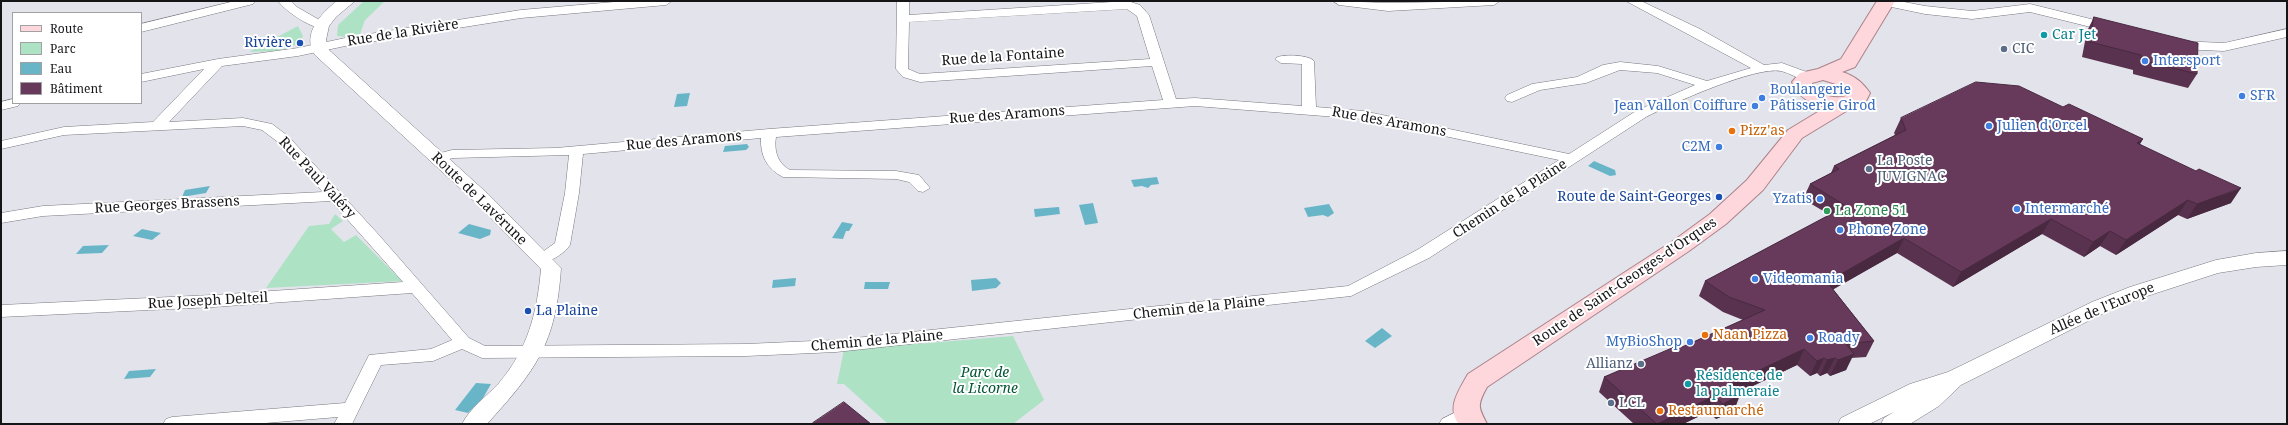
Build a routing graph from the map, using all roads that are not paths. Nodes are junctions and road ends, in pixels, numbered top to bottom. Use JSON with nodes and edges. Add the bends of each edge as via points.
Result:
{"nodes":[{"id":1,"x":249,"y":1,"type":"edge"},
{"id":2,"x":284,"y":1,"type":"edge"},
{"id":3,"x":347,"y":1,"type":"edge"},
{"id":4,"x":666,"y":1,"type":"edge"},
{"id":5,"x":903,"y":1,"type":"edge"},
{"id":6,"x":1339,"y":1,"type":"edge"},
{"id":7,"x":1494,"y":1,"type":"edge"},
{"id":8,"x":1632,"y":1,"type":"edge"},
{"id":9,"x":1886,"y":1,"type":"edge"},
{"id":10,"x":1131,"y":3,"type":"edge"},
{"id":11,"x":903,"y":20,"type":"junction"},
{"id":12,"x":322,"y":25,"type":"junction"},
{"id":13,"x":142,"y":28,"type":"edge"},
{"id":14,"x":2124,"y":31,"type":"edge"},
{"id":15,"x":2287,"y":34,"type":"edge"},
{"id":16,"x":2169,"y":42,"type":"edge"},
{"id":17,"x":319,"y":48,"type":"junction"},
{"id":18,"x":1281,"y":59,"type":"dead end"},
{"id":19,"x":1158,"y":62,"type":"junction"},
{"id":20,"x":218,"y":63,"type":"junction"},
{"id":21,"x":1848,"y":63,"type":"junction"},
{"id":22,"x":1762,"y":69,"type":"junction"},
{"id":23,"x":142,"y":78,"type":"edge"},
{"id":24,"x":1812,"y":81,"type":"junction"},
{"id":25,"x":1852,"y":83,"type":"junction"},
{"id":26,"x":1707,"y":84,"type":"junction"},
{"id":27,"x":1512,"y":98,"type":"dead end"},
{"id":28,"x":12,"y":103,"type":"edge"},
{"id":29,"x":1170,"y":103,"type":"junction"},
{"id":30,"x":1845,"y":104,"type":"junction"},
{"id":31,"x":1,"y":106,"type":"edge"},
{"id":32,"x":1309,"y":109,"type":"junction"},
{"id":33,"x":158,"y":125,"type":"junction"},
{"id":34,"x":769,"y":133,"type":"junction"},
{"id":35,"x":1795,"y":134,"type":"junction"},
{"id":36,"x":1,"y":145,"type":"edge"},
{"id":37,"x":576,"y":150,"type":"junction"},
{"id":38,"x":438,"y":158,"type":"junction"},
{"id":39,"x":1572,"y":159,"type":"junction"},
{"id":40,"x":923,"y":188,"type":"dead end"},
{"id":41,"x":334,"y":196,"type":"junction"},
{"id":42,"x":1,"y":218,"type":"edge"},
{"id":43,"x":2287,"y":248,"type":"edge"},
{"id":44,"x":542,"y":258,"type":"junction"},
{"id":45,"x":2287,"y":258,"type":"edge"},
{"id":46,"x":2256,"y":260,"type":"junction"},
{"id":47,"x":415,"y":287,"type":"junction"},
{"id":48,"x":1,"y":311,"type":"edge"},
{"id":49,"x":463,"y":342,"type":"junction"},
{"id":50,"x":532,"y":352,"type":"junction"},
{"id":51,"x":1956,"y":378,"type":"junction"},
{"id":52,"x":346,"y":417,"type":"edge"},
{"id":53,"x":1463,"y":421,"type":"edge"},
{"id":54,"x":172,"y":424,"type":"edge"},
{"id":55,"x":472,"y":424,"type":"edge"},
{"id":56,"x":1849,"y":424,"type":"edge"},
{"id":57,"x":1892,"y":424,"type":"edge"}],
"edges":[{"from":1,"to":13,"type":"street"},
{"from":2,"to":12,"type":"street","via":[[293,10]]},
{"from":3,"to":12,"type":"street"},
{"from":4,"to":17,"type":"street","name":"Rue de la Rivière","via":[[521,14]]},
{"from":5,"to":11,"type":"street","name":"Rue de la Fontaine"},
{"from":6,"to":7,"type":"street","via":[[1388,7]]},
{"from":8,"to":22,"type":"street","via":[[1696,32]]},
{"from":9,"to":14,"type":"street","via":[[1925,10],[1972,15],[2030,8]]},
{"from":9,"to":21,"type":"main road"},
{"from":10,"to":11,"type":"street"},
{"from":10,"to":19,"type":"street","via":[[1143,15]]},
{"from":11,"to":19,"type":"street","name":"Rue de la Fontaine","via":[[902,69],[905,74],[916,78]]},
{"from":12,"to":17,"type":"street","via":[[318,36]]},
{"from":15,"to":16,"type":"street","via":[[2215,47],[2193,47]]},
{"from":17,"to":20,"type":"street","name":"Rue de la Rivière"},
{"from":17,"to":38,"type":"street","name":"Route de Lavérune","via":[[324,56],[346,73]]},
{"from":18,"to":32,"type":"street","via":[[1308,61]]},
{"from":19,"to":29,"type":"street"},
{"from":20,"to":23,"type":"street","name":"Rue de la Rivière"},
{"from":20,"to":33,"type":"street"},
{"from":21,"to":24,"type":"main road"},
{"from":21,"to":25,"type":"main road"},
{"from":22,"to":24,"type":"street","name":"Chemin de la Plaine","via":[[1782,67]]},
{"from":22,"to":26,"type":"street","name":"Chemin de la Plaine"},
{"from":24,"to":25,"type":"main road","via":[[1839,77]]},
{"from":24,"to":30,"type":"main road","via":[[1822,100]]},
{"from":24,"to":35,"type":"main road","name":"Route de Saint-Georges-d'Orques"},
{"from":25,"to":30,"type":"main road","name":"Route de Saint-Georges-d'Orques","via":[[1860,93],[1859,98]]},
{"from":26,"to":27,"type":"street","via":[[1671,72],[1626,66],[1609,68],[1577,81],[1529,87]]},
{"from":26,"to":39,"type":"street","name":"Chemin de la Plaine","via":[[1641,114]]},
{"from":28,"to":31,"type":"street"},
{"from":29,"to":32,"type":"street","name":"Rue des Aramons"},
{"from":29,"to":34,"type":"street","name":"Rue des Aramons"},
{"from":30,"to":35,"type":"main road","name":"Route de Saint-Georges-d'Orques"},
{"from":32,"to":39,"type":"street","name":"Rue des Aramons","via":[[1363,115]]},
{"from":33,"to":36,"type":"street","name":"Rue Paul Valéry","via":[[64,131]]},
{"from":33,"to":41,"type":"street","name":"Rue Paul Valéry","via":[[243,122],[267,127],[283,139]]},
{"from":34,"to":37,"type":"street","name":"Rue des Aramons"},
{"from":34,"to":40,"type":"street","via":[[769,148],[774,166],[779,171],[788,174],[896,175],[914,178]]},
{"from":35,"to":53,"type":"main road","name":"Route de Saint-Georges-d'Orques","via":[[1755,184],[1718,219],[1476,381],[1468,398]]},
{"from":37,"to":38,"type":"street","name":"Rue des Aramons","via":[[452,154]]},
{"from":37,"to":44,"type":"street","via":[[572,192],[562,244]]},
{"from":38,"to":44,"type":"street","name":"Route de Lavérune"},
{"from":39,"to":50,"type":"street","name":"Chemin de la Plaine","via":[[1419,257],[1351,291],[836,346],[746,350]]},
{"from":41,"to":42,"type":"street","name":"Rue Georges Brassens","via":[[43,211]]},
{"from":41,"to":47,"type":"street","name":"Rue Paul Valéry"},
{"from":43,"to":46,"type":"street","name":"Allée de l'Europe"},
{"from":44,"to":50,"type":"street","name":"Route de Lavérune","via":[[551,268],[550,282]]},
{"from":45,"to":46,"type":"street","name":"Allée de l'Europe"},
{"from":46,"to":51,"type":"street","name":"Allée de l'Europe","via":[[2216,267],[2137,292],[2099,307]]},
{"from":47,"to":48,"type":"street","name":"Rue Joseph Delteil","via":[[213,301]]},
{"from":47,"to":49,"type":"street","name":"Rue Paul Valéry"},
{"from":49,"to":50,"type":"street","name":"Rue Paul Valéry","via":[[482,352]]},
{"from":49,"to":52,"type":"street","via":[[433,355],[375,359]]},
{"from":50,"to":55,"type":"street","name":"Route de Lavérune","via":[[513,380]]},
{"from":51,"to":56,"type":"street","name":"Allée de l'Europe","via":[[1918,390]]},
{"from":51,"to":57,"type":"street","name":"Allée de l'Europe","via":[[1931,400]]},
{"from":52,"to":54,"type":"street"}]}
